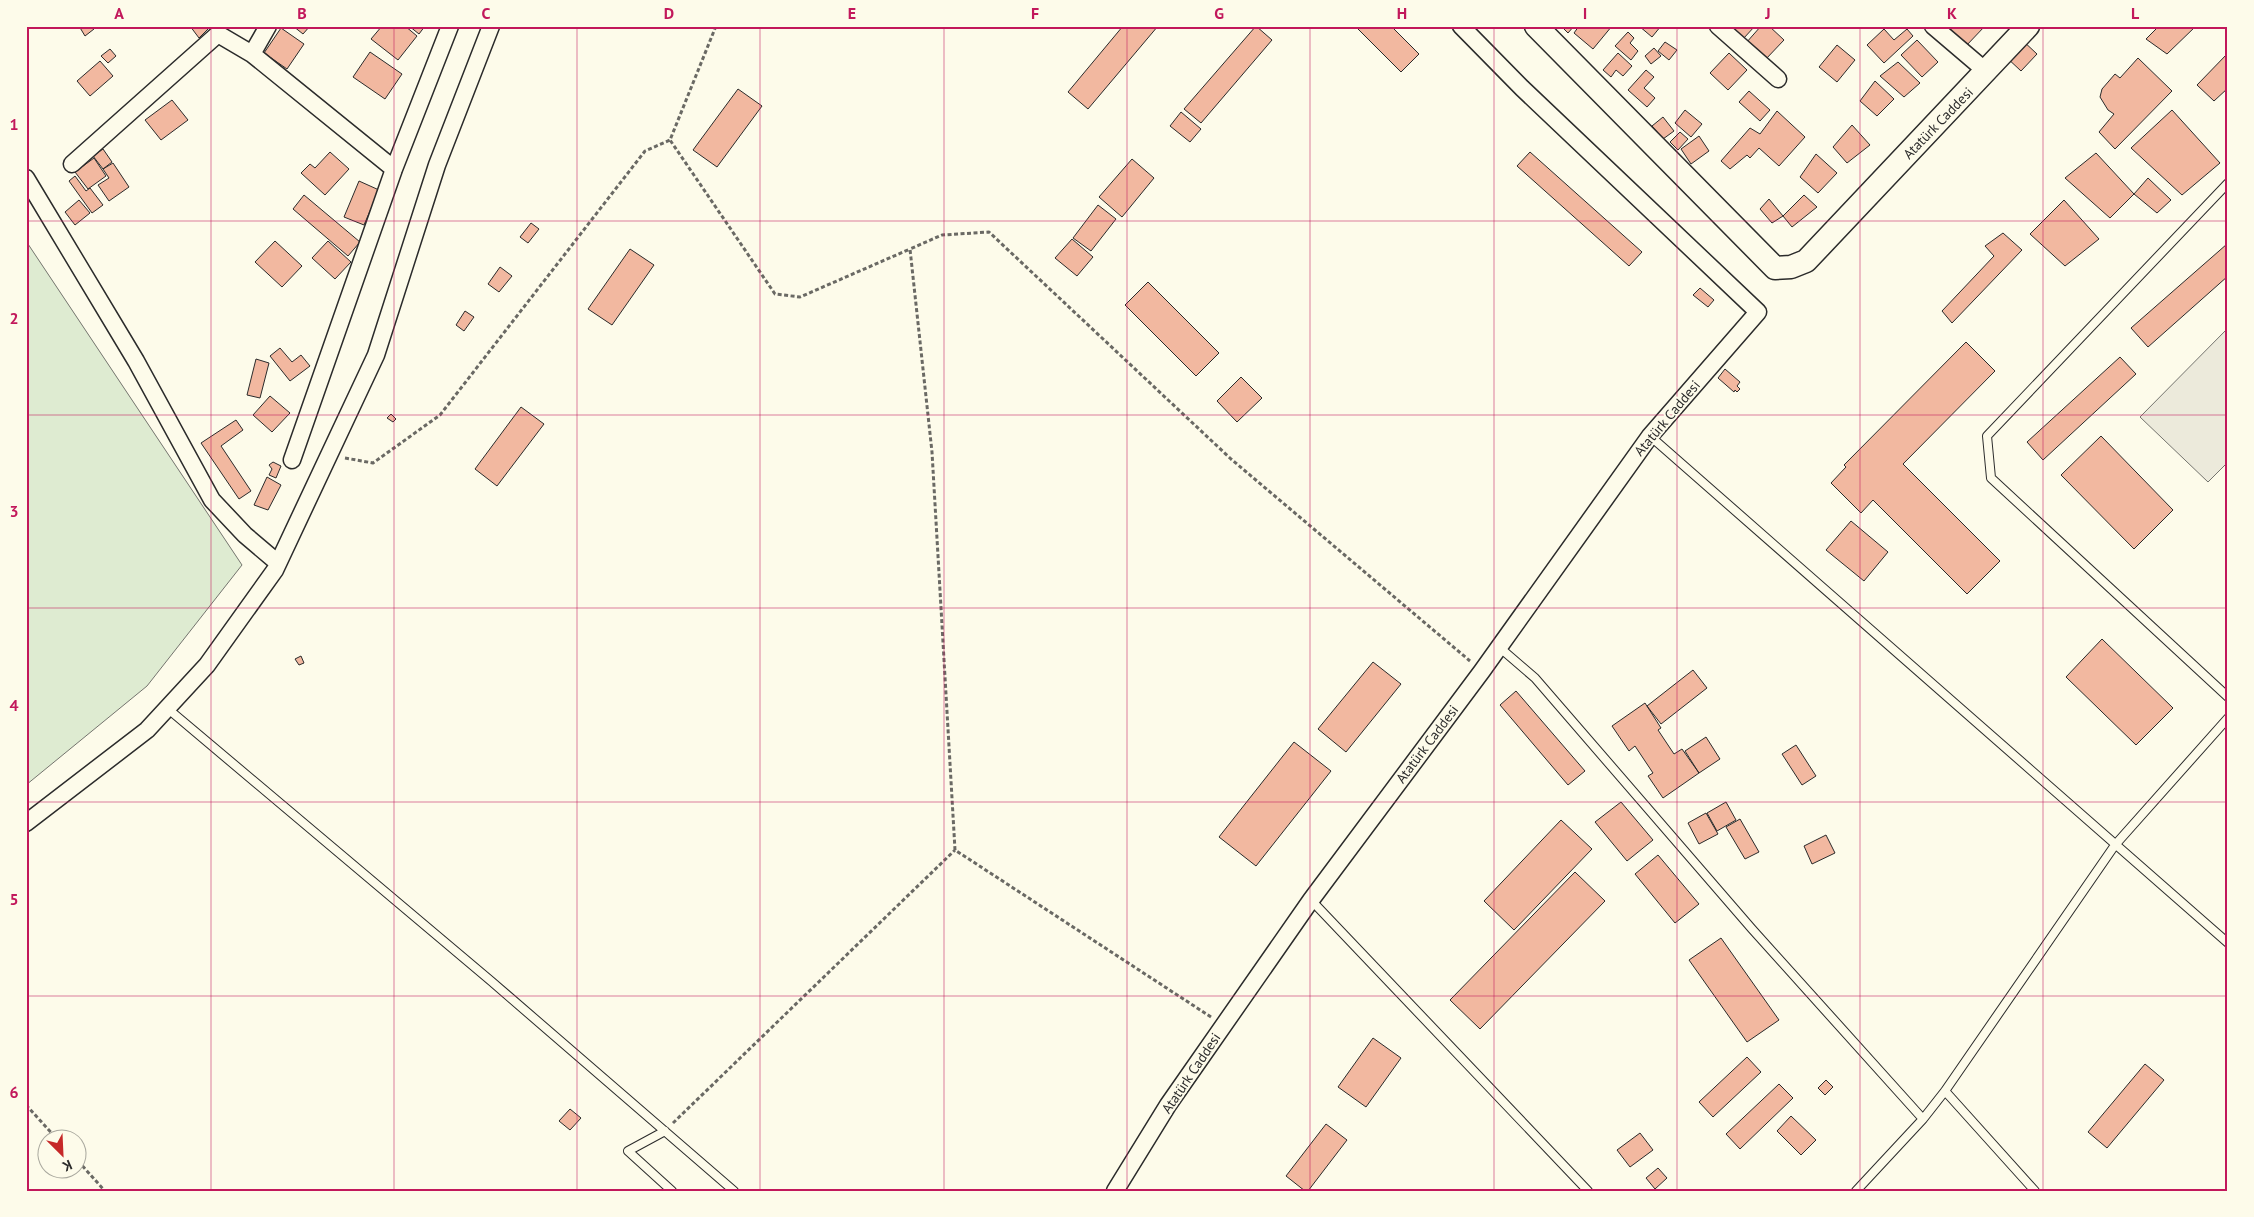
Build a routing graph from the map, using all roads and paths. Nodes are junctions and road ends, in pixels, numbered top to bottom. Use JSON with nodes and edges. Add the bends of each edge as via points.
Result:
{"nodes":[{"id":1,"x":268,"y":26,"type":"edge"},
{"id":2,"x":450,"y":26,"type":"edge"},
{"id":3,"x":491,"y":26,"type":"edge"},
{"id":4,"x":716,"y":26,"type":"edge"},
{"id":5,"x":1461,"y":26,"type":"edge"},
{"id":6,"x":1536,"y":26,"type":"edge"},
{"id":7,"x":1718,"y":26,"type":"edge"},
{"id":8,"x":1933,"y":26,"type":"edge"},
{"id":9,"x":2028,"y":26,"type":"edge"},
{"id":10,"x":252,"y":54,"type":"junction"},
{"id":11,"x":1986,"y":72,"type":"junction"},
{"id":12,"x":1778,"y":80,"type":"dead end"},
{"id":13,"x":670,"y":140,"type":"junction"},
{"id":14,"x":72,"y":164,"type":"dead end"},
{"id":15,"x":394,"y":168,"type":"junction"},
{"id":16,"x":26,"y":178,"type":"edge"},
{"id":17,"x":2228,"y":183,"type":"edge"},
{"id":18,"x":910,"y":249,"type":"junction"},
{"id":19,"x":1650,"y":436,"type":"junction"},
{"id":20,"x":330,"y":455,"type":"junction"},
{"id":21,"x":292,"y":460,"type":"dead end"},
{"id":22,"x":278,"y":563,"type":"junction"},
{"id":23,"x":1499,"y":647,"type":"junction"},
{"id":24,"x":1482,"y":671,"type":"junction"},
{"id":25,"x":2228,"y":697,"type":"edge"},
{"id":26,"x":167,"y":708,"type":"junction"},
{"id":27,"x":2228,"y":718,"type":"edge"},
{"id":28,"x":26,"y":823,"type":"edge"},
{"id":29,"x":2115,"y":845,"type":"junction"},
{"id":30,"x":954,"y":850,"type":"junction"},
{"id":31,"x":1311,"y":900,"type":"junction"},
{"id":32,"x":2228,"y":944,"type":"edge"},
{"id":33,"x":1224,"y":1025,"type":"junction"},
{"id":34,"x":1945,"y":1091,"type":"junction"},
{"id":35,"x":26,"y":1105,"type":"edge"},
{"id":36,"x":1923,"y":1119,"type":"junction"},
{"id":37,"x":49,"y":1130,"type":"edge"},
{"id":38,"x":665,"y":1131,"type":"junction"},
{"id":39,"x":88,"y":1172,"type":"edge"},
{"id":40,"x":106,"y":1191,"type":"edge"},
{"id":41,"x":672,"y":1191,"type":"edge"},
{"id":42,"x":734,"y":1191,"type":"edge"},
{"id":43,"x":1115,"y":1191,"type":"edge"},
{"id":44,"x":1588,"y":1191,"type":"edge"},
{"id":45,"x":1856,"y":1191,"type":"edge"},
{"id":46,"x":2035,"y":1191,"type":"edge"}],
"edges":[{"from":1,"to":10,"type":"street"},
{"from":2,"to":15,"type":"street"},
{"from":3,"to":20,"type":"street","via":[[437,165],[376,355]]},
{"from":4,"to":13,"type":"path"},
{"from":5,"to":19,"type":"street","name":"Atatürk Caddesi","via":[[1758,312]]},
{"from":6,"to":11,"type":"main road","name":"Atatürk Caddesi","via":[[1775,268],[1792,267],[1806,261]]},
{"from":7,"to":12,"type":"street"},
{"from":8,"to":11,"type":"street"},
{"from":9,"to":11,"type":"main road","name":"Atatürk Caddesi"},
{"from":10,"to":14,"type":"street","via":[[218,34]]},
{"from":10,"to":15,"type":"street"},
{"from":13,"to":18,"type":"path","via":[[775,294],[800,297]]},
{"from":13,"to":20,"type":"path","via":[[645,151],[440,415],[373,463]]},
{"from":15,"to":21,"type":"street"},
{"from":16,"to":22,"type":"street","via":[[136,361],[212,500]]},
{"from":17,"to":25,"type":"lane","via":[[1987,436],[1991,478]]},
{"from":18,"to":24,"type":"path","via":[[942,235],[989,232],[1231,460]]},
{"from":18,"to":30,"type":"path","via":[[932,452]]},
{"from":19,"to":23,"type":"street","name":"Atatürk Caddesi"},
{"from":19,"to":29,"type":"lane"},
{"from":20,"to":22,"type":"street"},
{"from":22,"to":26,"type":"street","via":[[207,665]]},
{"from":23,"to":24,"type":"street","name":"Atatürk Caddesi"},
{"from":23,"to":36,"type":"lane","via":[[1535,678],[1752,929]]},
{"from":24,"to":31,"type":"street","name":"Atatürk Caddesi"},
{"from":26,"to":28,"type":"street","via":[[122,751]]},
{"from":26,"to":38,"type":"lane"},
{"from":27,"to":29,"type":"lane"},
{"from":29,"to":32,"type":"lane"},
{"from":29,"to":34,"type":"lane"},
{"from":30,"to":33,"type":"path"},
{"from":30,"to":38,"type":"path"},
{"from":31,"to":33,"type":"street","name":"Atatürk Caddesi"},
{"from":31,"to":44,"type":"lane"},
{"from":33,"to":43,"type":"street","name":"Atatürk Caddesi","via":[[1168,1105]]},
{"from":34,"to":36,"type":"lane"},
{"from":34,"to":46,"type":"lane"},
{"from":35,"to":37,"type":"path"},
{"from":36,"to":45,"type":"lane"},
{"from":38,"to":41,"type":"lane","via":[[628,1151]]},
{"from":38,"to":42,"type":"lane"},
{"from":39,"to":40,"type":"path"}]}
